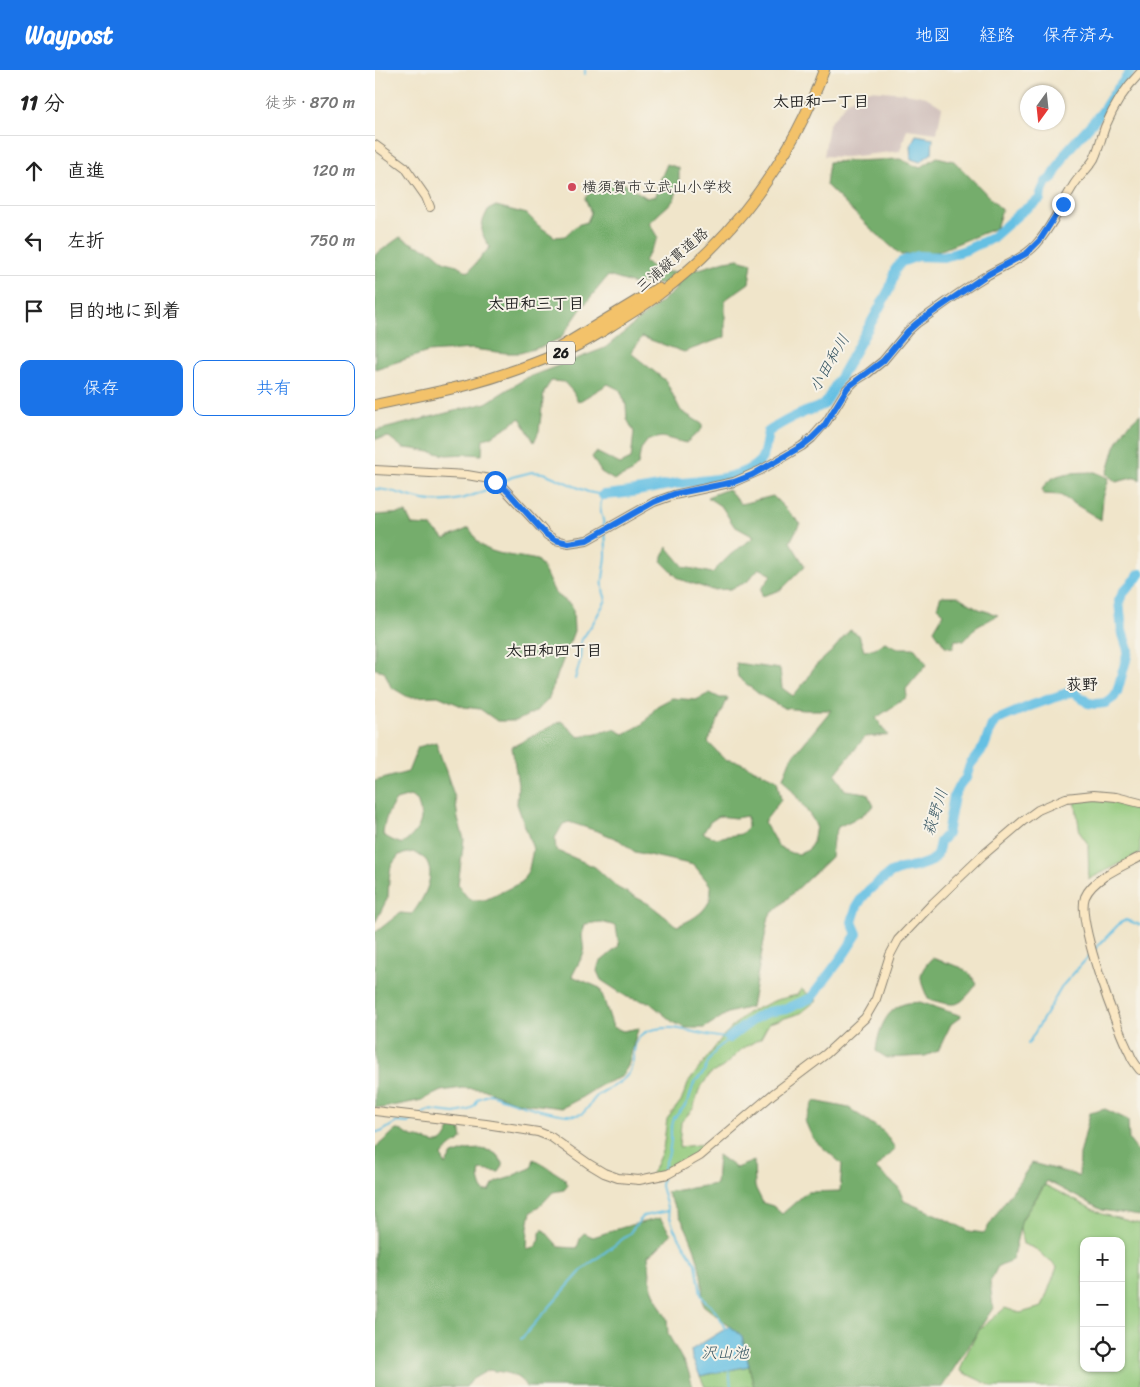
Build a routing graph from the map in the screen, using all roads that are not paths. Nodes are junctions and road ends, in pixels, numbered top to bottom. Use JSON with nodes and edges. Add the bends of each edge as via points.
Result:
{"nodes":[{"id":1,"x":820,"y":70,"type":"edge"},
{"id":2,"x":824,"y":70,"type":"edge"},
{"id":3,"x":1140,"y":73,"type":"edge"},
{"id":4,"x":375,"y":145,"type":"edge"},
{"id":5,"x":770,"y":172,"type":"junction"},
{"id":6,"x":430,"y":207,"type":"dead end"},
{"id":7,"x":375,"y":403,"type":"edge"},
{"id":8,"x":375,"y":470,"type":"edge"},
{"id":9,"x":1140,"y":803,"type":"edge"},
{"id":10,"x":1140,"y":857,"type":"edge"},
{"id":11,"x":1140,"y":1070,"type":"edge"},
{"id":12,"x":375,"y":1111,"type":"edge"}],
"edges":[{"from":1,"to":5,"type":"highway","name":"三浦縦貫道路","number":"26","via":[[802,115]]},
{"from":2,"to":5,"type":"highway","name":"三浦縦貫道路","number":"26","via":[[802,123]]},
{"from":3,"to":8,"type":"street","via":[[1117,105],[1094,159],[1036,245],[917,323],[883,361],[846,390],[812,438],[757,472],[734,482],[674,494],[587,540],[568,543],[547,535],[500,484],[490,479]]},
{"from":4,"to":6,"type":"street","via":[[405,167]]},
{"from":5,"to":7,"type":"highway","name":"三浦縦貫道路","number":"26","via":[[743,212],[697,262],[644,306],[575,346],[524,367],[456,387]]},
{"from":9,"to":12,"type":"street","via":[[1094,795],[1066,798],[1038,810],[1023,821],[946,890],[898,940],[865,1018],[700,1156],[668,1174],[639,1180],[618,1178],[604,1173],[551,1137],[538,1132]]},
{"from":10,"to":11,"type":"street","via":[[1093,886],[1084,906],[1094,957],[1109,1004],[1129,1054]]}]}
